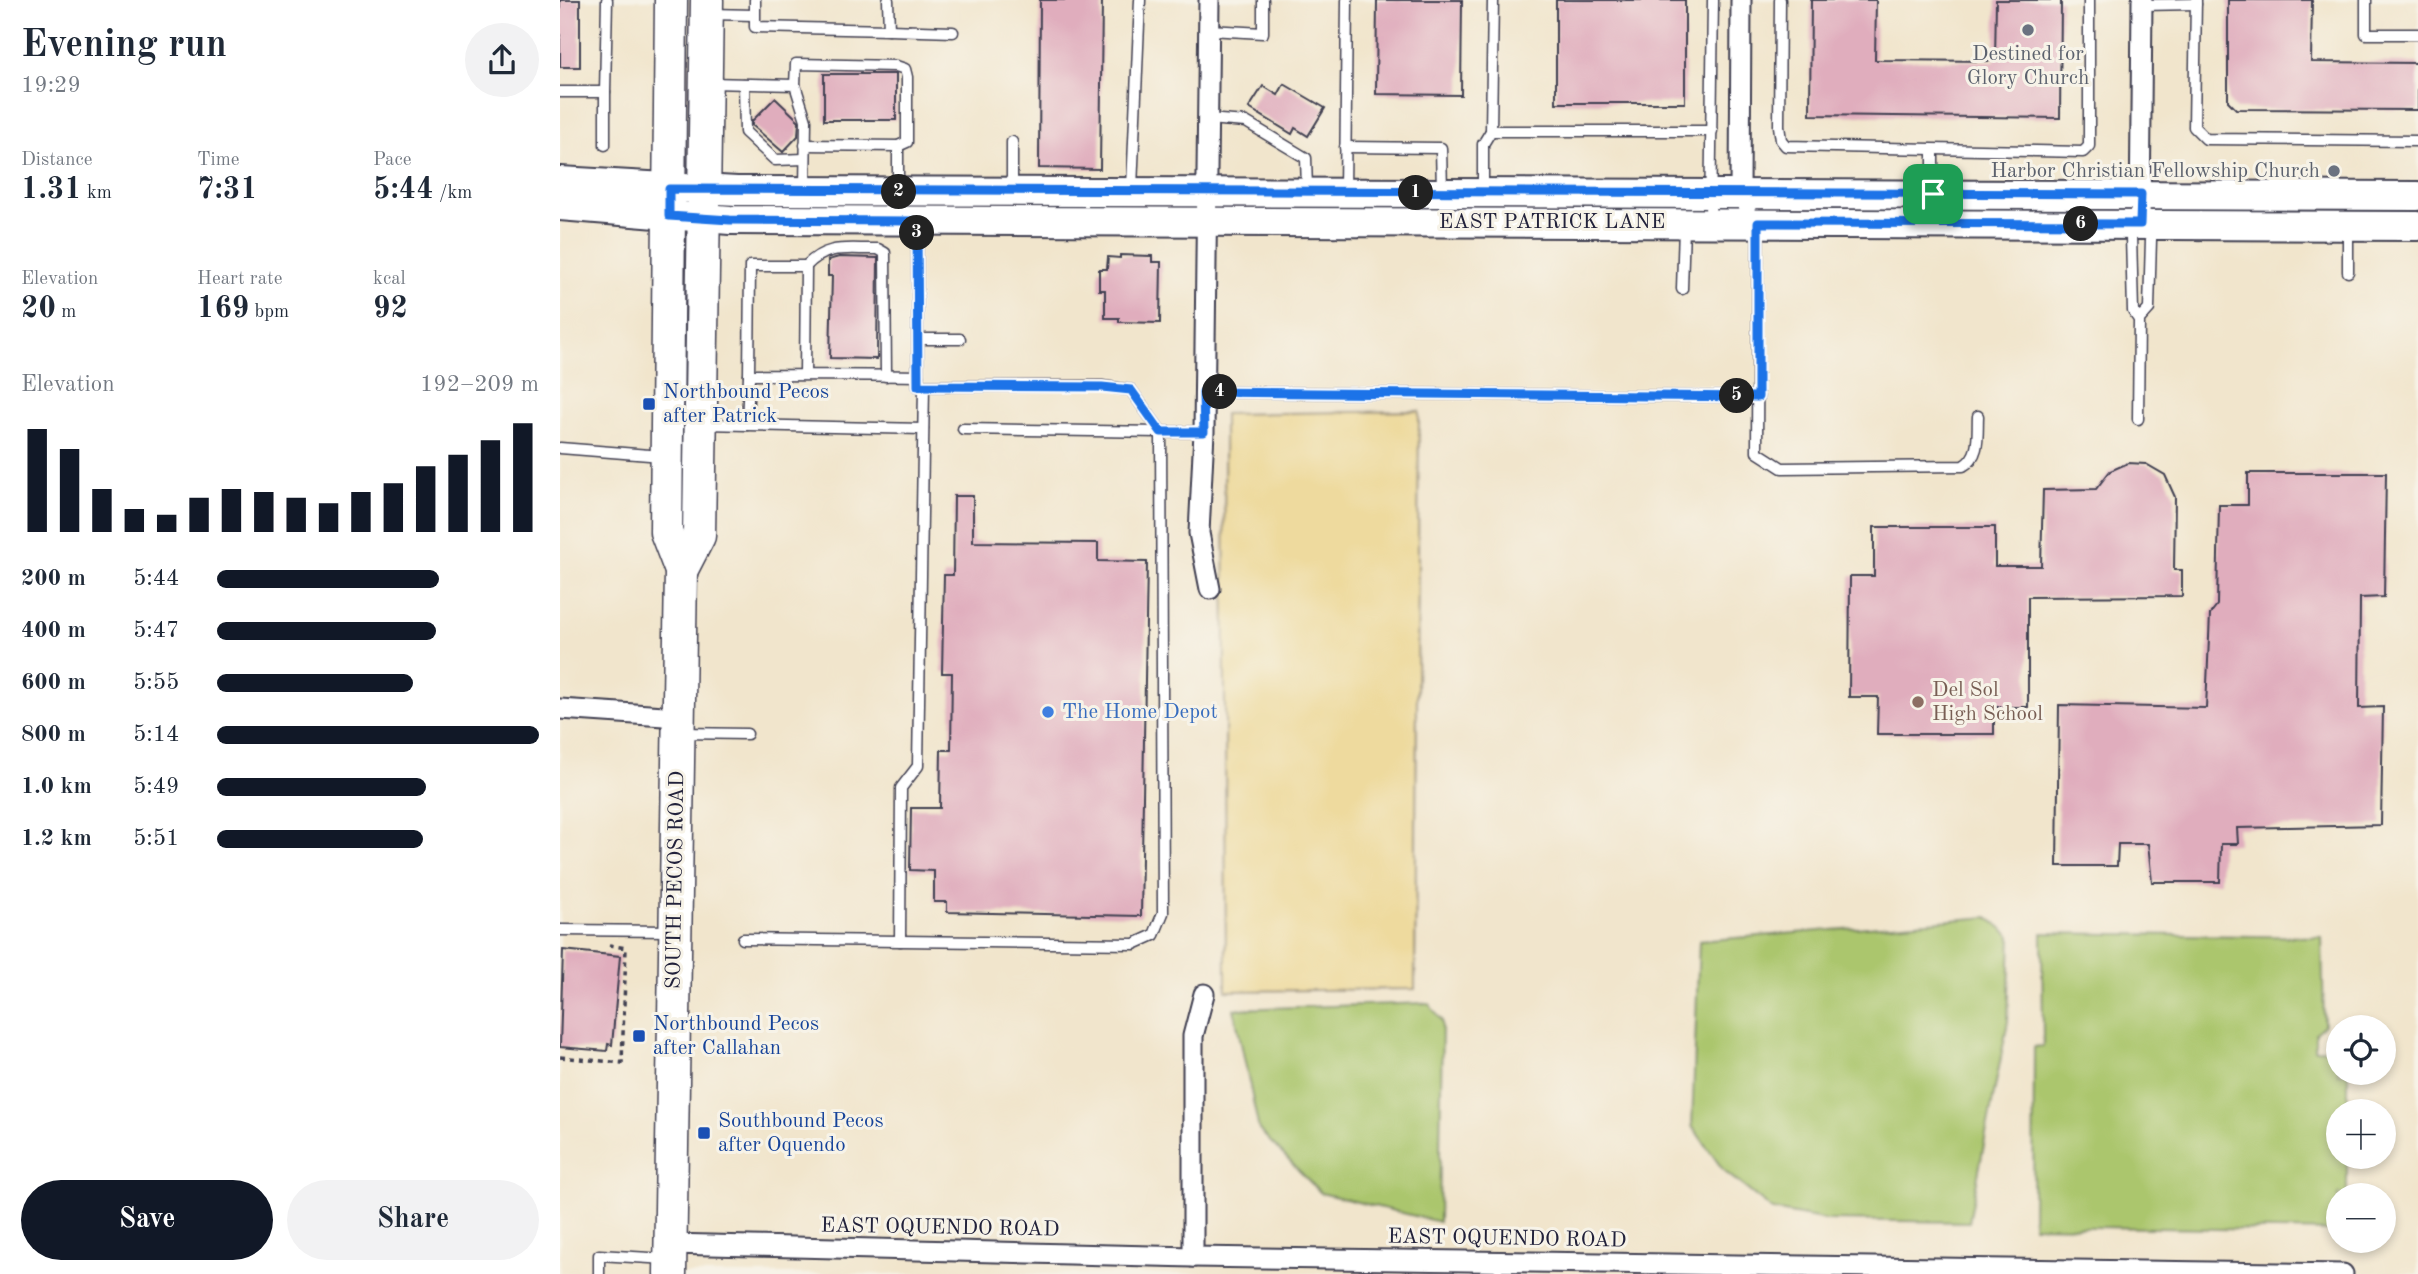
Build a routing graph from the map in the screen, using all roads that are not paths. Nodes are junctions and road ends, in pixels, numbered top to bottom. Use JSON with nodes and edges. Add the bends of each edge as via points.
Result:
{"nodes":[{"id":1,"x":607,"y":0,"type":"edge"},
{"id":2,"x":671,"y":0,"type":"edge"},
{"id":3,"x":755,"y":0,"type":"edge"},
{"id":4,"x":888,"y":0,"type":"edge"},
{"id":5,"x":1140,"y":0,"type":"edge"},
{"id":6,"x":1209,"y":0,"type":"edge"},
{"id":7,"x":1263,"y":0,"type":"edge"},
{"id":8,"x":1346,"y":0,"type":"edge"},
{"id":9,"x":1493,"y":0,"type":"edge"},
{"id":10,"x":1713,"y":0,"type":"edge"},
{"id":11,"x":1741,"y":0,"type":"edge"},
{"id":12,"x":1780,"y":0,"type":"edge"},
{"id":13,"x":2089,"y":0,"type":"edge"},
{"id":14,"x":2366,"y":0,"type":"edge"},
{"id":15,"x":2142,"y":2,"type":"edge"},
{"id":16,"x":2196,"y":2,"type":"edge"},
{"id":17,"x":707,"y":7,"type":"edge"},
{"id":18,"x":754,"y":15,"type":"junction"},
{"id":19,"x":889,"y":30,"type":"junction"},
{"id":20,"x":1209,"y":30,"type":"junction"},
{"id":21,"x":953,"y":32,"type":"dead end"},
{"id":22,"x":2418,"y":34,"type":"edge"},
{"id":23,"x":706,"y":83,"type":"junction"},
{"id":24,"x":744,"y":84,"type":"junction"},
{"id":25,"x":795,"y":85,"type":"junction"},
{"id":26,"x":560,"y":92,"type":"edge"},
{"id":27,"x":605,"y":92,"type":"junction"},
{"id":28,"x":1207,"y":119,"type":"junction"},
{"id":29,"x":1491,"y":131,"type":"junction"},
{"id":30,"x":1712,"y":131,"type":"junction"},
{"id":31,"x":2418,"y":141,"type":"edge"},
{"id":32,"x":1012,"y":142,"type":"dead end"},
{"id":33,"x":606,"y":145,"type":"dead end"},
{"id":34,"x":805,"y":145,"type":"junction"},
{"id":35,"x":898,"y":146,"type":"junction"},
{"id":36,"x":1345,"y":147,"type":"junction"},
{"id":37,"x":1933,"y":150,"type":"junction"},
{"id":38,"x":805,"y":159,"type":"junction"},
{"id":39,"x":560,"y":181,"type":"edge"},
{"id":40,"x":805,"y":191,"type":"junction"},
{"id":41,"x":898,"y":192,"type":"junction"},
{"id":42,"x":1132,"y":193,"type":"junction"},
{"id":43,"x":1206,"y":193,"type":"junction"},
{"id":44,"x":1307,"y":193,"type":"junction"},
{"id":45,"x":1345,"y":193,"type":"junction"},
{"id":46,"x":1442,"y":193,"type":"junction"},
{"id":47,"x":1710,"y":194,"type":"junction"},
{"id":48,"x":1741,"y":194,"type":"junction"},
{"id":49,"x":1933,"y":194,"type":"junction"},
{"id":50,"x":2141,"y":194,"type":"junction"},
{"id":51,"x":2418,"y":196,"type":"edge"},
{"id":52,"x":669,"y":203,"type":"junction"},
{"id":53,"x":704,"y":205,"type":"junction"},
{"id":54,"x":560,"y":206,"type":"edge"},
{"id":55,"x":1012,"y":207,"type":"junction"},
{"id":56,"x":1484,"y":208,"type":"junction"},
{"id":57,"x":917,"y":221,"type":"junction"},
{"id":58,"x":1206,"y":222,"type":"junction"},
{"id":59,"x":1697,"y":223,"type":"junction"},
{"id":60,"x":1758,"y":223,"type":"junction"},
{"id":61,"x":2140,"y":224,"type":"junction"},
{"id":62,"x":2348,"y":225,"type":"junction"},
{"id":63,"x":2418,"y":226,"type":"edge"},
{"id":64,"x":806,"y":266,"type":"junction"},
{"id":65,"x":2348,"y":272,"type":"dead end"},
{"id":66,"x":1682,"y":289,"type":"dead end"},
{"id":67,"x":2139,"y":320,"type":"junction"},
{"id":68,"x":919,"y":339,"type":"junction"},
{"id":69,"x":960,"y":339,"type":"dead end"},
{"id":70,"x":749,"y":375,"type":"junction"},
{"id":71,"x":806,"y":375,"type":"junction"},
{"id":72,"x":886,"y":376,"type":"junction"},
{"id":73,"x":918,"y":376,"type":"junction"},
{"id":74,"x":924,"y":386,"type":"junction"},
{"id":75,"x":1203,"y":392,"type":"junction"},
{"id":76,"x":1758,"y":397,"type":"junction"},
{"id":77,"x":1978,"y":416,"type":"dead end"},
{"id":78,"x":2138,"y":419,"type":"dead end"},
{"id":79,"x":701,"y":424,"type":"junction"},
{"id":80,"x":747,"y":425,"type":"junction"},
{"id":81,"x":923,"y":429,"type":"junction"},
{"id":82,"x":963,"y":429,"type":"dead end"},
{"id":83,"x":1161,"y":432,"type":"junction"},
{"id":84,"x":1204,"y":432,"type":"junction"},
{"id":85,"x":560,"y":448,"type":"edge"},
{"id":86,"x":666,"y":456,"type":"junction"},
{"id":87,"x":681,"y":571,"type":"junction"},
{"id":88,"x":1210,"y":589,"type":"dead end"},
{"id":89,"x":560,"y":709,"type":"edge"},
{"id":90,"x":679,"y":725,"type":"junction"},
{"id":91,"x":747,"y":734,"type":"dead end"},
{"id":92,"x":560,"y":930,"type":"edge"},
{"id":93,"x":675,"y":931,"type":"junction"},
{"id":94,"x":743,"y":939,"type":"dead end"},
{"id":95,"x":900,"y":941,"type":"junction"},
{"id":96,"x":1204,"y":994,"type":"dead end"},
{"id":97,"x":1193,"y":1257,"type":"junction"},
{"id":98,"x":670,"y":1259,"type":"edge"},
{"id":99,"x":598,"y":1274,"type":"edge"},
{"id":100,"x":2343,"y":1274,"type":"edge"}],
"edges":[{"from":1,"to":27,"type":"lane"},
{"from":2,"to":52,"type":"main road","name":"SOUTH PECOS ROAD"},
{"from":3,"to":18,"type":"lane"},
{"from":4,"to":19,"type":"lane"},
{"from":5,"to":42,"type":"lane"},
{"from":6,"to":20,"type":"street"},
{"from":7,"to":20,"type":"lane","via":[[1263,33]]},
{"from":8,"to":36,"type":"lane"},
{"from":9,"to":29,"type":"lane"},
{"from":10,"to":30,"type":"lane"},
{"from":11,"to":48,"type":"street"},
{"from":12,"to":37,"type":"lane","via":[[1779,126],[1786,146]]},
{"from":13,"to":37,"type":"lane","via":[[2089,146],[2083,152]]},
{"from":14,"to":22,"type":"lane","via":[[2366,34]]},
{"from":15,"to":16,"type":"lane"},
{"from":15,"to":50,"type":"street"},
{"from":16,"to":31,"type":"lane","via":[[2194,127],[2206,139]]},
{"from":17,"to":18,"type":"lane"},
{"from":17,"to":23,"type":"main road","name":"SOUTH PECOS ROAD"},
{"from":18,"to":19,"type":"lane","via":[[755,27]]},
{"from":19,"to":21,"type":"lane"},
{"from":20,"to":28,"type":"street"},
{"from":23,"to":24,"type":"lane"},
{"from":23,"to":53,"type":"main road","name":"SOUTH PECOS ROAD"},
{"from":24,"to":25,"type":"lane"},
{"from":24,"to":38,"type":"lane","via":[[745,132],[775,160]]},
{"from":25,"to":34,"type":"lane","via":[[806,120]]},
{"from":25,"to":35,"type":"lane","via":[[796,64],[905,69],[907,142]]},
{"from":26,"to":27,"type":"lane"},
{"from":27,"to":33,"type":"lane"},
{"from":28,"to":43,"type":"street"},
{"from":28,"to":44,"type":"lane","via":[[1246,122],[1306,158]]},
{"from":29,"to":30,"type":"lane"},
{"from":29,"to":56,"type":"lane","via":[[1483,144]]},
{"from":30,"to":47,"type":"lane"},
{"from":32,"to":55,"type":"lane"},
{"from":34,"to":35,"type":"lane"},
{"from":34,"to":38,"type":"lane"},
{"from":35,"to":41,"type":"lane"},
{"from":36,"to":45,"type":"lane"},
{"from":36,"to":46,"type":"lane","via":[[1441,148]]},
{"from":37,"to":49,"type":"lane"},
{"from":38,"to":40,"type":"lane"},
{"from":39,"to":52,"type":"main road","name":"EAST PATRICK LANE"},
{"from":40,"to":41,"type":"main road","name":"EAST PATRICK LANE"},
{"from":40,"to":53,"type":"main road","name":"EAST PATRICK LANE"},
{"from":41,"to":55,"type":"main road","name":"EAST PATRICK LANE"},
{"from":42,"to":43,"type":"main road","name":"EAST PATRICK LANE"},
{"from":42,"to":55,"type":"main road","name":"EAST PATRICK LANE"},
{"from":43,"to":44,"type":"main road","name":"EAST PATRICK LANE"},
{"from":43,"to":58,"type":"street"},
{"from":44,"to":45,"type":"main road","name":"EAST PATRICK LANE"},
{"from":45,"to":46,"type":"main road","name":"EAST PATRICK LANE"},
{"from":46,"to":56,"type":"main road","name":"EAST PATRICK LANE"},
{"from":47,"to":48,"type":"main road","name":"EAST PATRICK LANE"},
{"from":47,"to":56,"type":"main road","name":"EAST PATRICK LANE"},
{"from":47,"to":59,"type":"lane"},
{"from":48,"to":49,"type":"main road","name":"EAST PATRICK LANE"},
{"from":48,"to":60,"type":"street"},
{"from":49,"to":50,"type":"main road","name":"EAST PATRICK LANE"},
{"from":50,"to":51,"type":"main road","name":"EAST PATRICK LANE"},
{"from":50,"to":61,"type":"street"},
{"from":52,"to":53,"type":"main road","name":"EAST PATRICK LANE"},
{"from":52,"to":54,"type":"main road","name":"EAST PATRICK LANE"},
{"from":52,"to":86,"type":"main road","name":"SOUTH PECOS ROAD"},
{"from":53,"to":57,"type":"main road","name":"EAST PATRICK LANE"},
{"from":53,"to":79,"type":"main road","name":"SOUTH PECOS ROAD"},
{"from":55,"to":57,"type":"main road","name":"EAST PATRICK LANE"},
{"from":55,"to":58,"type":"main road","name":"EAST PATRICK LANE"},
{"from":56,"to":58,"type":"main road","name":"EAST PATRICK LANE"},
{"from":56,"to":59,"type":"main road","name":"EAST PATRICK LANE"},
{"from":57,"to":68,"type":"lane"},
{"from":58,"to":75,"type":"street"},
{"from":59,"to":60,"type":"main road","name":"EAST PATRICK LANE"},
{"from":59,"to":66,"type":"lane"},
{"from":60,"to":61,"type":"main road","name":"EAST PATRICK LANE"},
{"from":60,"to":76,"type":"lane"},
{"from":61,"to":62,"type":"main road","name":"EAST PATRICK LANE"},
{"from":61,"to":67,"type":"lane","via":[[2131,236],[2133,311]]},
{"from":61,"to":67,"type":"lane","via":[[2151,239],[2149,310]]},
{"from":62,"to":63,"type":"main road","name":"EAST PATRICK LANE"},
{"from":62,"to":65,"type":"lane"},
{"from":64,"to":70,"type":"lane","via":[[750,266]]},
{"from":64,"to":71,"type":"lane"},
{"from":64,"to":72,"type":"lane","via":[[828,250],[878,249],[885,253]]},
{"from":67,"to":78,"type":"lane"},
{"from":68,"to":69,"type":"lane"},
{"from":68,"to":73,"type":"lane"},
{"from":70,"to":71,"type":"lane"},
{"from":70,"to":80,"type":"lane"},
{"from":71,"to":72,"type":"lane"},
{"from":72,"to":73,"type":"lane"},
{"from":73,"to":74,"type":"lane","via":[[918,386]]},
{"from":74,"to":81,"type":"lane"},
{"from":74,"to":83,"type":"lane","via":[[1131,390]]},
{"from":75,"to":76,"type":"lane"},
{"from":75,"to":84,"type":"street"},
{"from":76,"to":77,"type":"lane","via":[[1757,453],[1782,468],[1963,466],[1977,449]]},
{"from":79,"to":80,"type":"lane"},
{"from":79,"to":87,"type":"main road","name":"SOUTH PECOS ROAD","via":[[699,536]]},
{"from":80,"to":81,"type":"lane"},
{"from":81,"to":95,"type":"lane","via":[[918,766],[901,788]]},
{"from":82,"to":83,"type":"lane"},
{"from":83,"to":84,"type":"lane"},
{"from":83,"to":95,"type":"lane","via":[[1163,913],[1154,935],[1134,944]]},
{"from":84,"to":88,"type":"street","via":[[1199,533]]},
{"from":85,"to":86,"type":"lane"},
{"from":86,"to":87,"type":"main road","name":"SOUTH PECOS ROAD","via":[[666,532]]},
{"from":87,"to":90,"type":"main road","name":"SOUTH PECOS ROAD"},
{"from":89,"to":90,"type":"street"},
{"from":90,"to":91,"type":"lane"},
{"from":90,"to":93,"type":"main road","name":"SOUTH PECOS ROAD"},
{"from":92,"to":93,"type":"lane"},
{"from":93,"to":98,"type":"main road","name":"SOUTH PECOS ROAD"},
{"from":94,"to":95,"type":"lane"},
{"from":96,"to":97,"type":"street","via":[[1193,1035]]},
{"from":97,"to":98,"type":"street","name":"EAST OQUENDO ROAD"},
{"from":97,"to":100,"type":"street","name":"EAST OQUENDO ROAD"},
{"from":98,"to":99,"type":"lane","via":[[599,1255]]}]}
